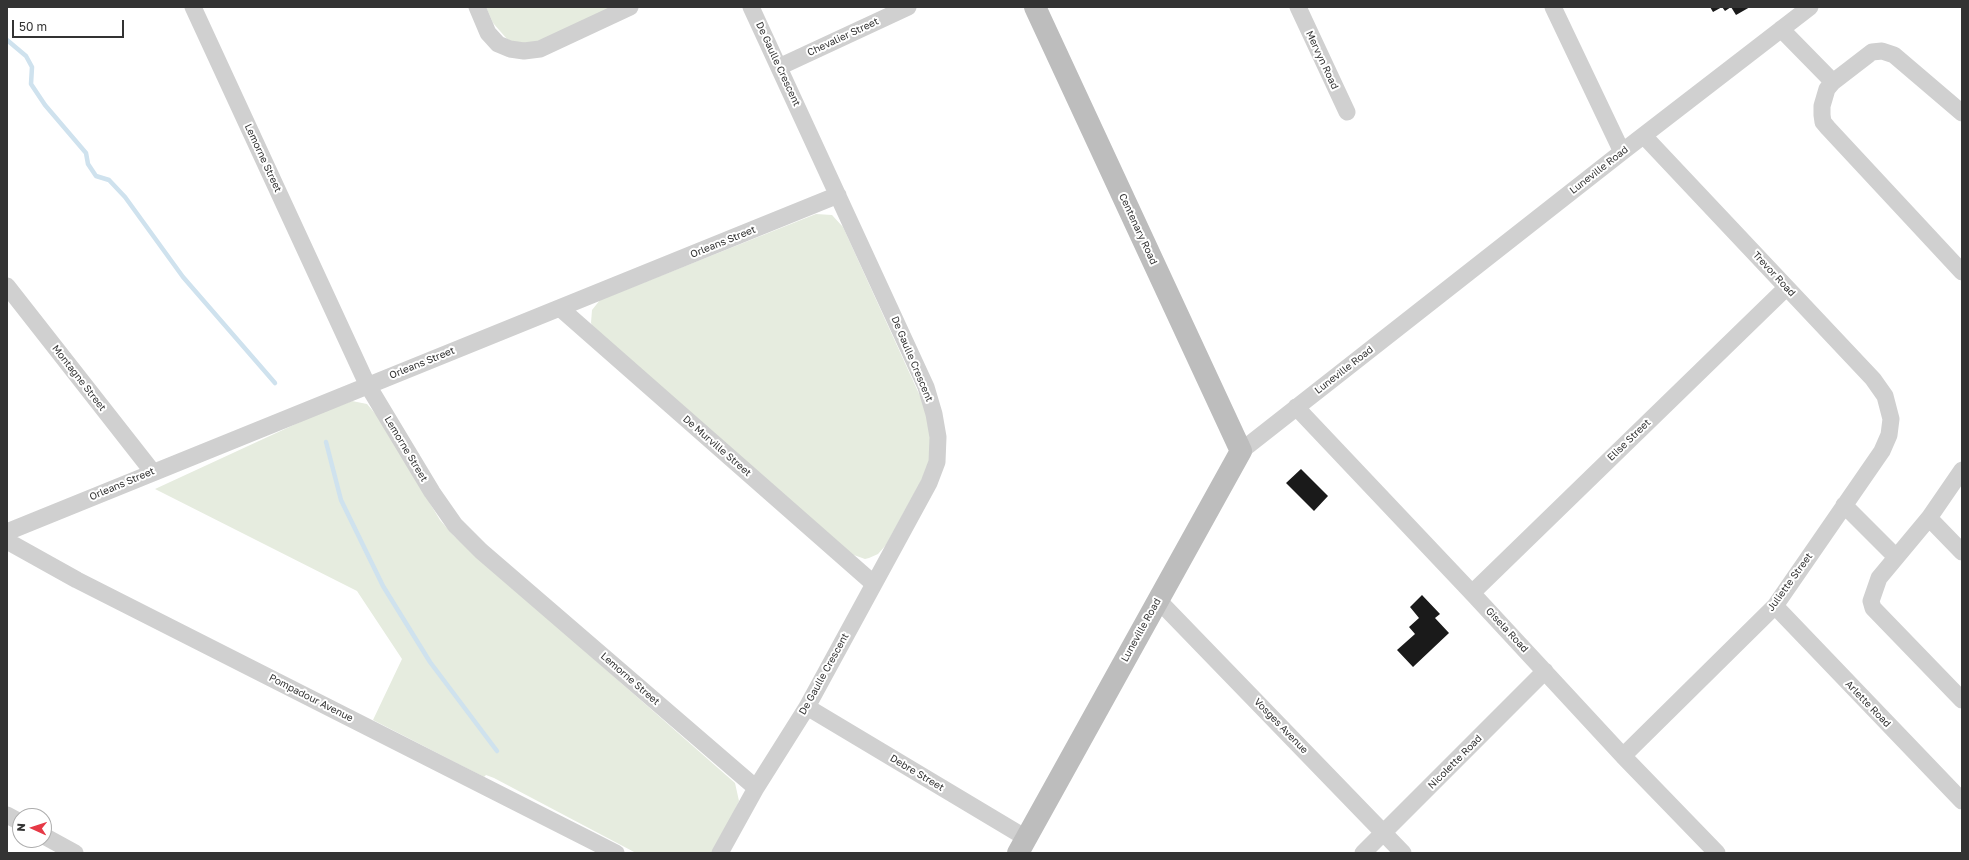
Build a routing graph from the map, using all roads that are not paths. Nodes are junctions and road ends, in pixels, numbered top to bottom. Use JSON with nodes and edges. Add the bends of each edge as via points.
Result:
{"nodes":[{"id":1,"x":193,"y":7,"type":"edge"},
{"id":2,"x":477,"y":7,"type":"edge"},
{"id":3,"x":630,"y":7,"type":"edge"},
{"id":4,"x":751,"y":7,"type":"edge"},
{"id":5,"x":908,"y":7,"type":"edge"},
{"id":6,"x":1035,"y":7,"type":"edge"},
{"id":7,"x":1298,"y":7,"type":"edge"},
{"id":8,"x":1553,"y":7,"type":"edge"},
{"id":9,"x":1810,"y":7,"type":"edge"},
{"id":10,"x":1781,"y":29,"type":"junction"},
{"id":11,"x":779,"y":66,"type":"junction"},
{"id":12,"x":1833,"y":82,"type":"junction"},
{"id":13,"x":1347,"y":112,"type":"dead end"},
{"id":14,"x":1962,"y":113,"type":"edge"},
{"id":15,"x":1644,"y":136,"type":"junction"},
{"id":16,"x":1622,"y":152,"type":"junction"},
{"id":17,"x":838,"y":195,"type":"junction"},
{"id":18,"x":1959,"y":262,"type":"edge"},
{"id":19,"x":7,"y":286,"type":"edge"},
{"id":20,"x":1786,"y":288,"type":"junction"},
{"id":21,"x":560,"y":308,"type":"junction"},
{"id":22,"x":367,"y":384,"type":"junction"},
{"id":23,"x":1296,"y":407,"type":"junction"},
{"id":24,"x":1891,"y":419,"type":"joint"},
{"id":25,"x":1241,"y":451,"type":"junction"},
{"id":26,"x":1962,"y":470,"type":"edge"},
{"id":27,"x":152,"y":471,"type":"junction"},
{"id":28,"x":1844,"y":505,"type":"junction"},
{"id":29,"x":1928,"y":518,"type":"junction"},
{"id":30,"x":7,"y":532,"type":"edge"},
{"id":31,"x":7,"y":541,"type":"edge"},
{"id":32,"x":1962,"y":552,"type":"edge"},
{"id":33,"x":1896,"y":557,"type":"junction"},
{"id":34,"x":874,"y":584,"type":"junction"},
{"id":35,"x":1472,"y":593,"type":"junction"},
{"id":36,"x":1158,"y":600,"type":"junction"},
{"id":37,"x":1775,"y":606,"type":"junction"},
{"id":38,"x":1545,"y":671,"type":"junction"},
{"id":39,"x":1962,"y":700,"type":"edge"},
{"id":40,"x":807,"y":707,"type":"junction"},
{"id":41,"x":1623,"y":756,"type":"junction"},
{"id":42,"x":756,"y":788,"type":"junction"},
{"id":43,"x":1962,"y":801,"type":"edge"},
{"id":44,"x":1384,"y":833,"type":"junction"},
{"id":45,"x":52,"y":840,"type":"edge"},
{"id":46,"x":1022,"y":846,"type":"edge"},
{"id":47,"x":75,"y":853,"type":"edge"},
{"id":48,"x":616,"y":853,"type":"edge"},
{"id":49,"x":720,"y":853,"type":"edge"},
{"id":50,"x":1363,"y":853,"type":"edge"},
{"id":51,"x":1403,"y":853,"type":"edge"},
{"id":52,"x":1717,"y":853,"type":"edge"}],
"edges":[{"from":1,"to":22,"type":"street","name":"Lemorne Street"},
{"from":2,"to":3,"type":"street","via":[[488,32],[498,44],[524,52],[540,49]]},
{"from":4,"to":11,"type":"street","name":"De Gaulle Crescent"},
{"from":5,"to":11,"type":"street","name":"Chevalier Street"},
{"from":6,"to":25,"type":"street","name":"Centenary Road"},
{"from":7,"to":13,"type":"street","name":"Mervyn Road"},
{"from":8,"to":16,"type":"street"},
{"from":9,"to":10,"type":"street","name":"Luneville Road"},
{"from":10,"to":12,"type":"street"},
{"from":10,"to":15,"type":"street","name":"Luneville Road"},
{"from":11,"to":17,"type":"street","name":"De Gaulle Crescent"},
{"from":12,"to":14,"type":"street","via":[[1872,52],[1882,51],[1900,59]]},
{"from":12,"to":18,"type":"street","via":[[1824,97],[1823,122]]},
{"from":15,"to":16,"type":"street","name":"Luneville Road"},
{"from":15,"to":20,"type":"street","name":"Trevor Road"},
{"from":16,"to":23,"type":"street","name":"Luneville Road"},
{"from":17,"to":21,"type":"street","name":"Orleans Street"},
{"from":17,"to":34,"type":"street","name":"De Gaulle Crescent","via":[[926,387],[938,437],[937,462],[930,483]]},
{"from":19,"to":27,"type":"street","name":"Montagne Street"},
{"from":20,"to":24,"type":"street","name":"Trevor Road","via":[[1873,379],[1885,396]]},
{"from":20,"to":35,"type":"street","name":"Elise Street"},
{"from":21,"to":22,"type":"street","name":"Orleans Street"},
{"from":21,"to":34,"type":"street","name":"De Murville Street"},
{"from":22,"to":27,"type":"street","name":"Orleans Street"},
{"from":22,"to":42,"type":"street","name":"Lemorne Street","via":[[432,492],[455,525],[480,551]]},
{"from":23,"to":25,"type":"street","name":"Luneville Road"},
{"from":23,"to":35,"type":"street","name":"Gisela Road"},
{"from":24,"to":28,"type":"street","name":"Juliette Street","via":[[1889,435],[1882,451]]},
{"from":25,"to":36,"type":"street","name":"Luneville Road"},
{"from":26,"to":29,"type":"street"},
{"from":27,"to":30,"type":"street","name":"Orleans Street"},
{"from":28,"to":33,"type":"street"},
{"from":28,"to":37,"type":"street","name":"Juliette Street"},
{"from":29,"to":32,"type":"street"},
{"from":29,"to":33,"type":"street"},
{"from":31,"to":48,"type":"street","name":"Pompadour Avenue","via":[[77,580]]},
{"from":33,"to":39,"type":"street","via":[[1875,586],[1872,608]]},
{"from":34,"to":40,"type":"street","name":"De Gaulle Crescent"},
{"from":35,"to":38,"type":"street","name":"Gisela Road"},
{"from":36,"to":44,"type":"street","name":"Vosges Avenue"},
{"from":36,"to":46,"type":"street","name":"Luneville Road"},
{"from":37,"to":41,"type":"street","name":"Juliette Street"},
{"from":37,"to":43,"type":"street","name":"Arlette Road"},
{"from":38,"to":41,"type":"street","name":"Gisela Road"},
{"from":38,"to":44,"type":"street","name":"Nicolette Road"},
{"from":40,"to":42,"type":"street","name":"De Gaulle Crescent"},
{"from":40,"to":46,"type":"street","name":"Debre Street"},
{"from":41,"to":52,"type":"street","name":"Gisela Road"},
{"from":42,"to":49,"type":"street","name":"De Gaulle Crescent"},
{"from":44,"to":50,"type":"street","name":"Nicolette Road"},
{"from":44,"to":51,"type":"street","name":"Vosges Avenue"},
{"from":45,"to":47,"type":"street"}]}
